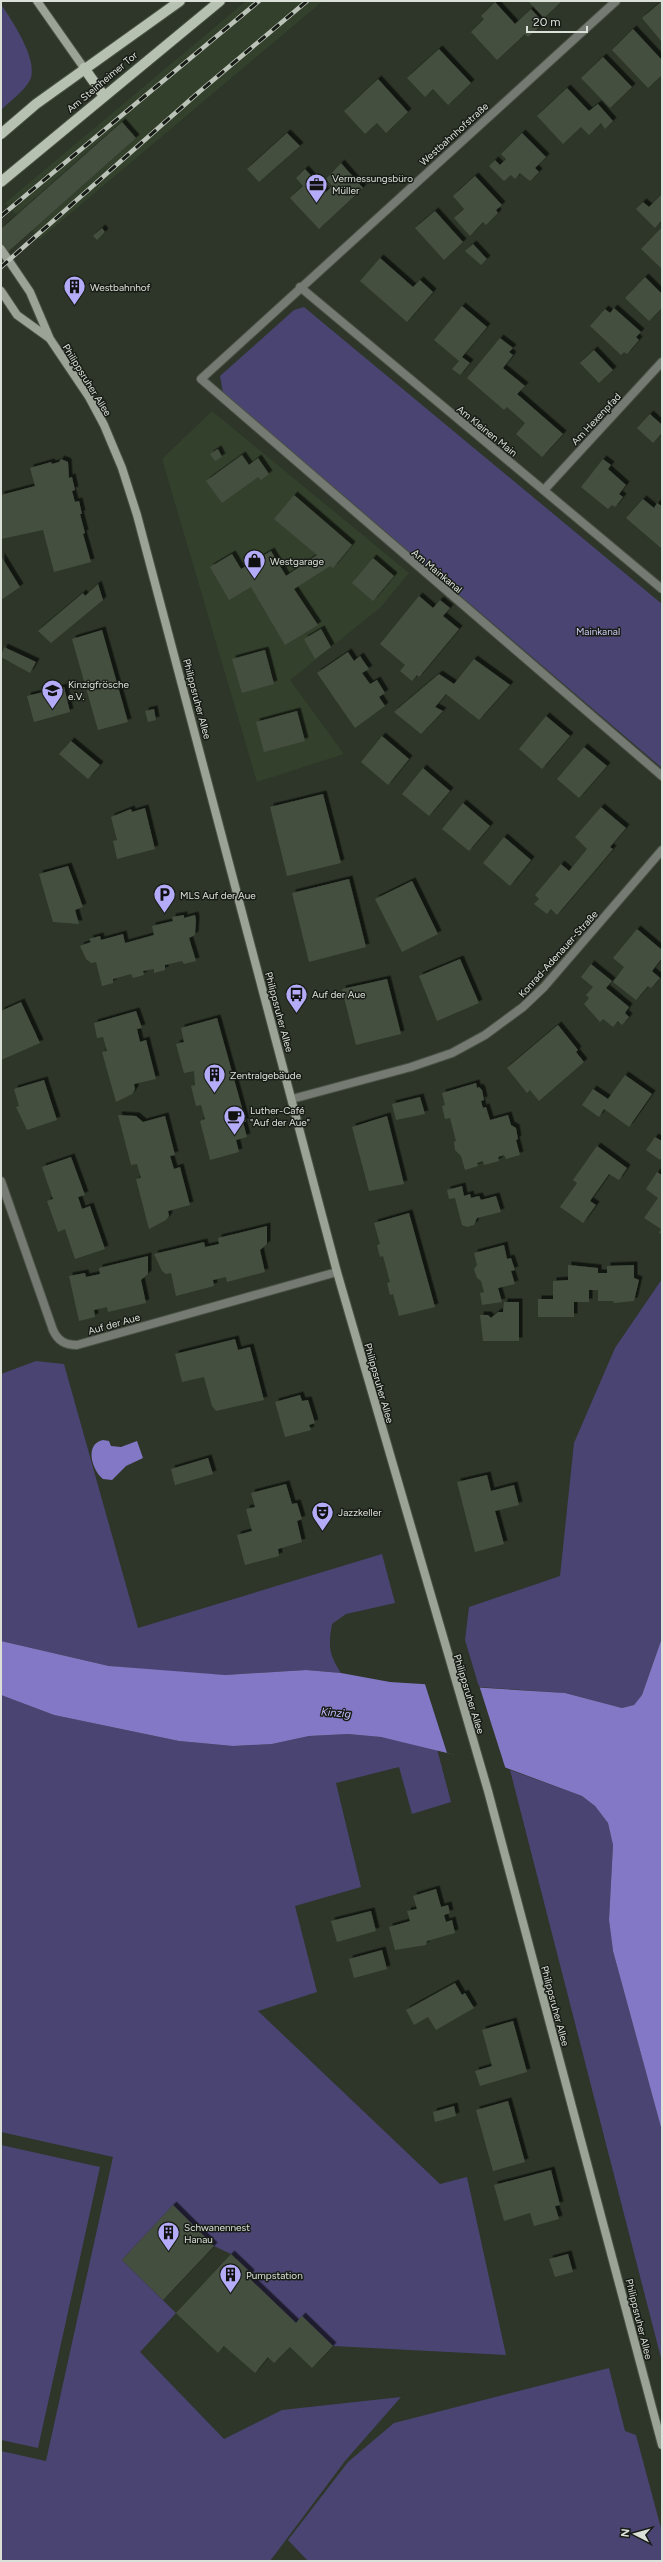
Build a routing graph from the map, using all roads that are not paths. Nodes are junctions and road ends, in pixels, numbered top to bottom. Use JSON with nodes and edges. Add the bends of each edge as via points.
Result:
{"nodes":[{"id":1,"x":37,"y":1,"type":"edge"},
{"id":2,"x":180,"y":1,"type":"edge"},
{"id":3,"x":220,"y":1,"type":"edge"},
{"id":4,"x":616,"y":1,"type":"edge"},
{"id":5,"x":84,"y":68,"type":"junction"},
{"id":6,"x":104,"y":96,"type":"junction"},
{"id":7,"x":1,"y":134,"type":"edge"},
{"id":8,"x":1,"y":182,"type":"edge"},
{"id":9,"x":1,"y":248,"type":"edge"},
{"id":10,"x":300,"y":287,"type":"junction"},
{"id":11,"x":1,"y":291,"type":"edge"},
{"id":12,"x":50,"y":339,"type":"junction"},
{"id":13,"x":662,"y":362,"type":"edge"},
{"id":14,"x":201,"y":379,"type":"joint"},
{"id":15,"x":544,"y":490,"type":"junction"},
{"id":16,"x":662,"y":589,"type":"edge"},
{"id":17,"x":662,"y":776,"type":"edge"},
{"id":18,"x":662,"y":850,"type":"edge"},
{"id":19,"x":292,"y":1099,"type":"junction"},
{"id":20,"x":1,"y":1181,"type":"edge"},
{"id":21,"x":337,"y":1272,"type":"junction"},
{"id":22,"x":662,"y":2445,"type":"edge"}],
"edges":[{"from":1,"to":5,"type":"main road"},
{"from":2,"to":5,"type":"main road","name":"Am Steinheimer Tor"},
{"from":3,"to":6,"type":"main road","name":"Am Steinheimer Tor"},
{"from":4,"to":10,"type":"street","name":"Westbahnhofstraße"},
{"from":5,"to":6,"type":"main road"},
{"from":5,"to":7,"type":"main road","name":"Am Steinheimer Tor"},
{"from":6,"to":8,"type":"main road","name":"Am Steinheimer Tor"},
{"from":9,"to":12,"type":"main road","via":[[30,292]]},
{"from":10,"to":14,"type":"street","name":"Westbahnhofstraße"},
{"from":10,"to":15,"type":"street","name":"Am Kleinen Main"},
{"from":11,"to":12,"type":"main road","via":[[17,315]]},
{"from":12,"to":19,"type":"main road","name":"Philippsruher Allee","via":[[89,397],[104,425],[122,468],[137,515]]},
{"from":13,"to":15,"type":"street","name":"Am Hexenpfad"},
{"from":14,"to":17,"type":"street","name":"Am Mainkanal"},
{"from":15,"to":16,"type":"street","name":"Am Kleinen Main"},
{"from":18,"to":19,"type":"street","name":"Konrad-Adenauer-Straße","via":[[544,987],[523,1007],[485,1035],[435,1060]]},
{"from":19,"to":21,"type":"main road","name":"Philippsruher Allee"},
{"from":20,"to":21,"type":"street","name":"Auf der Aue","via":[[53,1330],[56,1337],[67,1345],[77,1345]]},
{"from":21,"to":22,"type":"main road","name":"Philippsruher Allee","via":[[488,1791]]}]}
